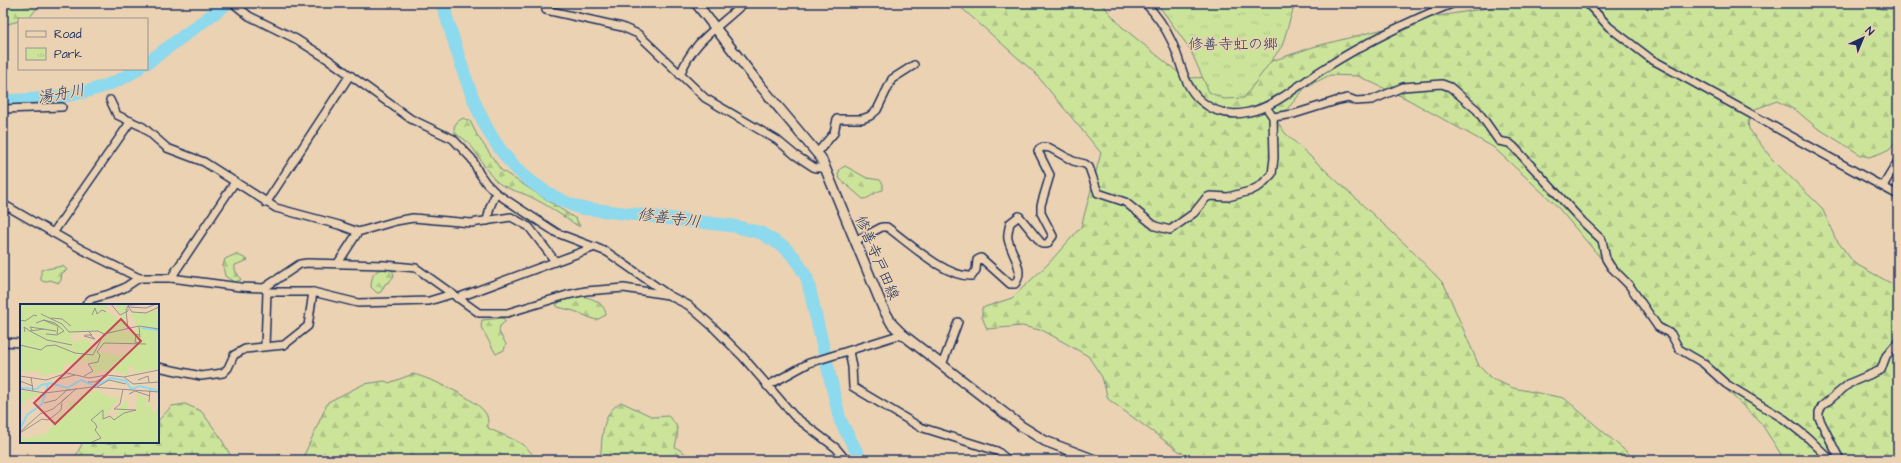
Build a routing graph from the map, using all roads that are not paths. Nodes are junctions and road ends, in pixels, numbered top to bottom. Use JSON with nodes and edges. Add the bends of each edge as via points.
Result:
{"nodes":[{"id":1,"x":696,"y":3,"type":"edge"},
{"id":2,"x":744,"y":3,"type":"edge"},
{"id":3,"x":1145,"y":3,"type":"edge"},
{"id":4,"x":1454,"y":3,"type":"edge"},
{"id":5,"x":1587,"y":3,"type":"edge"},
{"id":6,"x":235,"y":5,"type":"edge"},
{"id":7,"x":546,"y":10,"type":"dead end"},
{"id":8,"x":716,"y":28,"type":"junction"},
{"id":9,"x":914,"y":64,"type":"dead end"},
{"id":10,"x":350,"y":75,"type":"junction"},
{"id":11,"x":680,"y":75,"type":"junction"},
{"id":12,"x":110,"y":100,"type":"dead end"},
{"id":13,"x":62,"y":107,"type":"dead end"},
{"id":14,"x":1266,"y":107,"type":"junction"},
{"id":15,"x":3,"y":109,"type":"edge"},
{"id":16,"x":1274,"y":117,"type":"junction"},
{"id":17,"x":130,"y":121,"type":"junction"},
{"id":18,"x":817,"y":153,"type":"junction"},
{"id":19,"x":1898,"y":161,"type":"edge"},
{"id":20,"x":825,"y":168,"type":"junction"},
{"id":21,"x":235,"y":182,"type":"junction"},
{"id":22,"x":1883,"y":186,"type":"junction"},
{"id":23,"x":496,"y":193,"type":"junction"},
{"id":24,"x":1898,"y":195,"type":"edge"},
{"id":25,"x":266,"y":202,"type":"junction"},
{"id":26,"x":3,"y":204,"type":"edge"},
{"id":27,"x":487,"y":221,"type":"junction"},
{"id":28,"x":358,"y":232,"type":"junction"},
{"id":29,"x":53,"y":233,"type":"junction"},
{"id":30,"x":855,"y":241,"type":"junction"},
{"id":31,"x":596,"y":247,"type":"junction"},
{"id":32,"x":555,"y":261,"type":"junction"},
{"id":33,"x":338,"y":263,"type":"junction"},
{"id":34,"x":139,"y":278,"type":"junction"},
{"id":35,"x":171,"y":278,"type":"junction"},
{"id":36,"x":265,"y":290,"type":"junction"},
{"id":37,"x":313,"y":292,"type":"junction"},
{"id":38,"x":454,"y":296,"type":"junction"},
{"id":39,"x":670,"y":296,"type":"junction"},
{"id":40,"x":86,"y":304,"type":"edge"},
{"id":41,"x":958,"y":322,"type":"dead end"},
{"id":42,"x":902,"y":334,"type":"junction"},
{"id":43,"x":3,"y":342,"type":"edge"},
{"id":44,"x":1898,"y":342,"type":"edge"},
{"id":45,"x":20,"y":343,"type":"edge"},
{"id":46,"x":265,"y":346,"type":"junction"},
{"id":47,"x":849,"y":351,"type":"junction"},
{"id":48,"x":942,"y":365,"type":"junction"},
{"id":49,"x":159,"y":367,"type":"edge"},
{"id":50,"x":767,"y":386,"type":"junction"},
{"id":51,"x":846,"y":460,"type":"edge"},
{"id":52,"x":1008,"y":460,"type":"edge"},
{"id":53,"x":1095,"y":460,"type":"edge"},
{"id":54,"x":1831,"y":460,"type":"edge"},
{"id":55,"x":1840,"y":460,"type":"edge"}],
"edges":[{"from":1,"to":8,"type":"main road","name":"修善寺戸田線"},
{"from":2,"to":8,"type":"street"},
{"from":3,"to":14,"type":"street","via":[[1158,16],[1173,43],[1188,85],[1202,102],[1220,112],[1232,114]]},
{"from":4,"to":14,"type":"street","via":[[1373,39]]},
{"from":5,"to":22,"type":"street","via":[[1609,27],[1651,60]]},
{"from":6,"to":10,"type":"street","via":[[249,16],[307,46]]},
{"from":7,"to":11,"type":"street","via":[[638,34]]},
{"from":8,"to":11,"type":"street","via":[[694,48]]},
{"from":8,"to":18,"type":"main road","name":"修善寺戸田線","via":[[744,66]]},
{"from":9,"to":18,"type":"street","via":[[892,79],[877,110],[870,116],[862,119],[837,119],[834,133]]},
{"from":10,"to":23,"type":"street","via":[[410,119],[453,139],[466,150],[478,173]]},
{"from":10,"to":25,"type":"street"},
{"from":11,"to":20,"type":"street","via":[[714,104],[777,140],[815,168]]},
{"from":12,"to":17,"type":"street","via":[[117,115]]},
{"from":13,"to":15,"type":"street"},
{"from":14,"to":16,"type":"street"},
{"from":16,"to":30,"type":"street","via":[[1272,174],[1250,192],[1206,198],[1194,213],[1170,230],[1155,226],[1125,202],[1098,193],[1089,167],[1085,164],[1073,161],[1050,148],[1039,148],[1038,151],[1050,175],[1041,213],[1053,236],[1047,244],[1042,244],[1019,216],[1010,224],[1008,239],[1019,271],[1015,284],[1010,284],[981,258],[977,260],[976,270],[972,276],[952,272],[887,227],[882,227]]},
{"from":16,"to":54,"type":"street","via":[[1294,114],[1339,100],[1372,100],[1403,87],[1442,84],[1450,87],[1477,110],[1499,141],[1509,142],[1514,146],[1602,240],[1606,259],[1637,295],[1658,326],[1672,334],[1679,349],[1703,363],[1726,384],[1784,419]]},
{"from":17,"to":21,"type":"street","via":[[143,127],[167,148],[204,162]]},
{"from":17,"to":29,"type":"street"},
{"from":18,"to":20,"type":"main road","name":"修善寺戸田線"},
{"from":19,"to":22,"type":"street"},
{"from":20,"to":30,"type":"main road","name":"修善寺戸田線"},
{"from":21,"to":25,"type":"street"},
{"from":21,"to":35,"type":"street"},
{"from":22,"to":24,"type":"street"},
{"from":23,"to":27,"type":"street"},
{"from":23,"to":31,"type":"street","via":[[558,233]]},
{"from":25,"to":28,"type":"street","via":[[276,208]]},
{"from":26,"to":29,"type":"street"},
{"from":27,"to":28,"type":"street","via":[[459,223],[413,218]]},
{"from":27,"to":32,"type":"street","via":[[511,217],[521,221],[529,227]]},
{"from":28,"to":33,"type":"street"},
{"from":29,"to":34,"type":"street"},
{"from":30,"to":42,"type":"main road","name":"修善寺戸田線","via":[[887,316]]},
{"from":31,"to":32,"type":"street"},
{"from":31,"to":39,"type":"street","via":[[622,261]]},
{"from":32,"to":38,"type":"street"},
{"from":33,"to":36,"type":"street","via":[[300,264]]},
{"from":33,"to":38,"type":"street","via":[[416,268]]},
{"from":34,"to":35,"type":"street"},
{"from":34,"to":40,"type":"street","via":[[114,292],[91,298]]},
{"from":35,"to":36,"type":"street"},
{"from":36,"to":37,"type":"street"},
{"from":36,"to":46,"type":"street"},
{"from":37,"to":38,"type":"street","via":[[358,303],[429,300]]},
{"from":37,"to":46,"type":"street","via":[[308,326],[284,345]]},
{"from":38,"to":39,"type":"street","via":[[479,313],[490,314],[519,311],[586,291],[624,288]]},
{"from":39,"to":50,"type":"street","via":[[688,305],[711,325]]},
{"from":41,"to":48,"type":"street"},
{"from":42,"to":47,"type":"street"},
{"from":42,"to":48,"type":"main road","name":"修善寺戸田線"},
{"from":43,"to":45,"type":"street"},
{"from":44,"to":55,"type":"street","via":[[1886,356],[1881,370],[1850,383],[1822,406],[1819,412],[1819,418]]},
{"from":46,"to":49,"type":"street","via":[[245,349],[234,355],[223,373],[208,376]]},
{"from":47,"to":50,"type":"street","via":[[809,363]]},
{"from":47,"to":52,"type":"street","via":[[853,387],[920,427],[997,451]]},
{"from":48,"to":53,"type":"main road","name":"修善寺戸田線","via":[[1021,426],[1045,441]]},
{"from":50,"to":51,"type":"street","via":[[794,416],[836,448]]}]}
